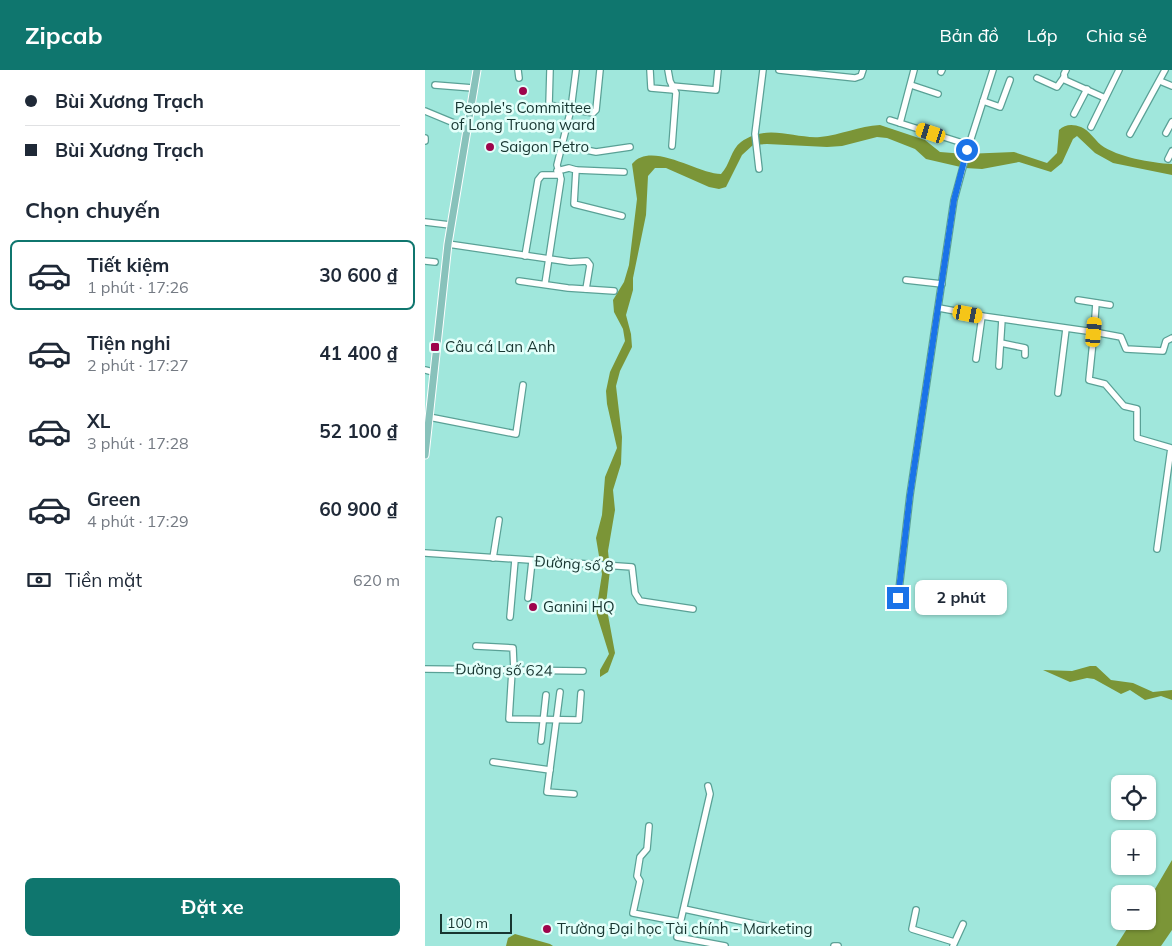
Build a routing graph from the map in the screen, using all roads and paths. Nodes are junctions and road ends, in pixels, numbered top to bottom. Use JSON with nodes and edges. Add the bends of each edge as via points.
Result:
{"nodes":[{"id":1,"x":477,"y":70,"type":"edge"},
{"id":2,"x":518,"y":70,"type":"edge"},
{"id":3,"x":549,"y":70,"type":"edge"},
{"id":4,"x":576,"y":70,"type":"edge"},
{"id":5,"x":599,"y":70,"type":"edge"},
{"id":6,"x":650,"y":70,"type":"edge"},
{"id":7,"x":668,"y":70,"type":"edge"},
{"id":8,"x":718,"y":70,"type":"edge"},
{"id":9,"x":763,"y":70,"type":"edge"},
{"id":10,"x":779,"y":70,"type":"edge"},
{"id":11,"x":863,"y":70,"type":"edge"},
{"id":12,"x":915,"y":70,"type":"edge"},
{"id":13,"x":993,"y":70,"type":"edge"},
{"id":14,"x":1066,"y":70,"type":"edge"},
{"id":15,"x":1119,"y":70,"type":"edge"},
{"id":16,"x":1165,"y":70,"type":"edge"},
{"id":17,"x":519,"y":78,"type":"dead end"},
{"id":18,"x":1037,"y":78,"type":"dead end"},
{"id":19,"x":1064,"y":78,"type":"junction"},
{"id":20,"x":1010,"y":80,"type":"dead end"},
{"id":21,"x":1160,"y":81,"type":"junction"},
{"id":22,"x":435,"y":85,"type":"dead end"},
{"id":23,"x":911,"y":85,"type":"junction"},
{"id":24,"x":1172,"y":86,"type":"edge"},
{"id":25,"x":473,"y":88,"type":"junction"},
{"id":26,"x":673,"y":88,"type":"junction"},
{"id":27,"x":1087,"y":89,"type":"junction"},
{"id":28,"x":938,"y":94,"type":"dead end"},
{"id":29,"x":1105,"y":98,"type":"junction"},
{"id":30,"x":983,"y":101,"type":"junction"},
{"id":31,"x":571,"y":109,"type":"junction"},
{"id":32,"x":425,"y":112,"type":"edge"},
{"id":33,"x":1074,"y":114,"type":"dead end"},
{"id":34,"x":890,"y":120,"type":"dead end"},
{"id":35,"x":900,"y":122,"type":"junction"},
{"id":36,"x":1172,"y":122,"type":"edge"},
{"id":37,"x":1091,"y":127,"type":"dead end"},
{"id":38,"x":466,"y":128,"type":"junction"},
{"id":39,"x":1167,"y":133,"type":"dead end"},
{"id":40,"x":1130,"y":134,"type":"dead end"},
{"id":41,"x":561,"y":145,"type":"junction"},
{"id":42,"x":630,"y":146,"type":"dead end"},
{"id":43,"x":672,"y":146,"type":"dead end"},
{"id":44,"x":968,"y":147,"type":"junction"},
{"id":45,"x":1172,"y":151,"type":"edge"},
{"id":46,"x":1168,"y":159,"type":"dead end"},
{"id":47,"x":759,"y":169,"type":"dead end"},
{"id":48,"x":577,"y":170,"type":"junction"},
{"id":49,"x":624,"y":172,"type":"dead end"},
{"id":50,"x":559,"y":173,"type":"junction"},
{"id":51,"x":622,"y":216,"type":"dead end"},
{"id":52,"x":425,"y":222,"type":"edge"},
{"id":53,"x":450,"y":225,"type":"junction"},
{"id":54,"x":447,"y":244,"type":"junction"},
{"id":55,"x":525,"y":256,"type":"junction"},
{"id":56,"x":549,"y":260,"type":"junction"},
{"id":57,"x":425,"y":261,"type":"edge"},
{"id":58,"x":435,"y":262,"type":"dead end"},
{"id":59,"x":907,"y":280,"type":"dead end"},
{"id":60,"x":519,"y":281,"type":"dead end"},
{"id":61,"x":545,"y":284,"type":"junction"},
{"id":62,"x":942,"y":284,"type":"junction"},
{"id":63,"x":586,"y":289,"type":"junction"},
{"id":64,"x":615,"y":291,"type":"dead end"},
{"id":65,"x":1078,"y":300,"type":"dead end"},
{"id":66,"x":1097,"y":303,"type":"junction"},
{"id":67,"x":1110,"y":305,"type":"dead end"},
{"id":68,"x":939,"y":308,"type":"junction"},
{"id":69,"x":982,"y":316,"type":"junction"},
{"id":70,"x":1002,"y":319,"type":"junction"},
{"id":71,"x":1067,"y":329,"type":"junction"},
{"id":72,"x":1094,"y":332,"type":"junction"},
{"id":73,"x":1172,"y":338,"type":"edge"},
{"id":74,"x":1001,"y":343,"type":"junction"},
{"id":75,"x":1025,"y":355,"type":"dead end"},
{"id":76,"x":976,"y":359,"type":"dead end"},
{"id":77,"x":999,"y":366,"type":"dead end"},
{"id":78,"x":429,"y":371,"type":"edge"},
{"id":79,"x":523,"y":385,"type":"dead end"},
{"id":80,"x":1058,"y":393,"type":"dead end"},
{"id":81,"x":429,"y":417,"type":"junction"},
{"id":82,"x":425,"y":456,"type":"edge"},
{"id":83,"x":499,"y":520,"type":"dead end"},
{"id":84,"x":1157,"y":549,"type":"dead end"},
{"id":85,"x":425,"y":553,"type":"edge"},
{"id":86,"x":493,"y":558,"type":"junction"},
{"id":87,"x":515,"y":560,"type":"junction"},
{"id":88,"x":532,"y":561,"type":"junction"},
{"id":89,"x":528,"y":598,"type":"dead end"},
{"id":90,"x":898,"y":598,"type":"dead end"},
{"id":91,"x":693,"y":609,"type":"dead end"},
{"id":92,"x":510,"y":617,"type":"dead end"},
{"id":93,"x":476,"y":646,"type":"dead end"},
{"id":94,"x":425,"y":669,"type":"edge"},
{"id":95,"x":513,"y":671,"type":"junction"},
{"id":96,"x":583,"y":671,"type":"dead end"},
{"id":97,"x":560,"y":692,"type":"dead end"},
{"id":98,"x":581,"y":693,"type":"dead end"},
{"id":99,"x":546,"y":696,"type":"dead end"},
{"id":100,"x":545,"y":720,"type":"junction"},
{"id":101,"x":557,"y":720,"type":"junction"},
{"id":102,"x":541,"y":741,"type":"dead end"},
{"id":103,"x":493,"y":762,"type":"dead end"},
{"id":104,"x":550,"y":770,"type":"junction"},
{"id":105,"x":708,"y":786,"type":"dead end"},
{"id":106,"x":574,"y":794,"type":"dead end"},
{"id":107,"x":649,"y":826,"type":"dead end"},
{"id":108,"x":684,"y":909,"type":"junction"},
{"id":109,"x":916,"y":910,"type":"dead end"},
{"id":110,"x":680,"y":922,"type":"junction"},
{"id":111,"x":963,"y":924,"type":"dead end"},
{"id":112,"x":764,"y":926,"type":"dead end"},
{"id":113,"x":954,"y":945,"type":"edge"},
{"id":114,"x":725,"y":946,"type":"edge"},
{"id":115,"x":834,"y":946,"type":"edge"},
{"id":116,"x":838,"y":946,"type":"edge"}],
"edges":[{"from":1,"to":25,"type":"main road"},
{"from":2,"to":17,"type":"street"},
{"from":3,"to":31,"type":"street","via":[[549,105]]},
{"from":4,"to":31,"type":"street"},
{"from":5,"to":31,"type":"street","via":[[595,112]]},
{"from":6,"to":26,"type":"street","via":[[651,88]]},
{"from":7,"to":26,"type":"street"},
{"from":8,"to":26,"type":"street","via":[[715,90]]},
{"from":9,"to":47,"type":"street","via":[[755,132]]},
{"from":10,"to":11,"type":"street","via":[[855,78],[861,76]]},
{"from":12,"to":23,"type":"street"},
{"from":13,"to":30,"type":"street"},
{"from":14,"to":19,"type":"street"},
{"from":15,"to":29,"type":"street"},
{"from":16,"to":21,"type":"street"},
{"from":18,"to":19,"type":"street","via":[[1057,87]]},
{"from":19,"to":27,"type":"street"},
{"from":20,"to":30,"type":"street","via":[[1000,107]]},
{"from":21,"to":24,"type":"street"},
{"from":21,"to":40,"type":"street"},
{"from":22,"to":25,"type":"street"},
{"from":23,"to":28,"type":"street"},
{"from":23,"to":35,"type":"street"},
{"from":25,"to":38,"type":"main road"},
{"from":26,"to":43,"type":"street"},
{"from":27,"to":29,"type":"street"},
{"from":27,"to":33,"type":"street"},
{"from":29,"to":37,"type":"street"},
{"from":30,"to":44,"type":"street"},
{"from":31,"to":41,"type":"street"},
{"from":32,"to":38,"type":"street"},
{"from":34,"to":35,"type":"street"},
{"from":35,"to":44,"type":"street"},
{"from":36,"to":39,"type":"street"},
{"from":38,"to":53,"type":"main road"},
{"from":41,"to":42,"type":"street","via":[[596,152]]},
{"from":41,"to":50,"type":"street"},
{"from":44,"to":62,"type":"street","via":[[954,200]]},
{"from":45,"to":46,"type":"street"},
{"from":48,"to":49,"type":"street"},
{"from":48,"to":50,"type":"street","via":[[569,168]]},
{"from":48,"to":51,"type":"street","via":[[574,204]]},
{"from":50,"to":55,"type":"street","via":[[542,175],[538,180]]},
{"from":50,"to":56,"type":"street","via":[[561,179]]},
{"from":52,"to":53,"type":"street"},
{"from":53,"to":54,"type":"main road"},
{"from":54,"to":55,"type":"street"},
{"from":54,"to":78,"type":"main road"},
{"from":55,"to":56,"type":"street"},
{"from":56,"to":61,"type":"street"},
{"from":56,"to":63,"type":"street","via":[[589,262]]},
{"from":57,"to":58,"type":"street"},
{"from":59,"to":62,"type":"street"},
{"from":60,"to":61,"type":"street"},
{"from":61,"to":63,"type":"street"},
{"from":62,"to":68,"type":"street"},
{"from":63,"to":64,"type":"street"},
{"from":65,"to":66,"type":"street"},
{"from":66,"to":67,"type":"street"},
{"from":66,"to":72,"type":"street"},
{"from":68,"to":69,"type":"street"},
{"from":68,"to":90,"type":"street","via":[[910,495]]},
{"from":69,"to":70,"type":"street"},
{"from":69,"to":76,"type":"street"},
{"from":70,"to":71,"type":"street"},
{"from":70,"to":74,"type":"street"},
{"from":71,"to":72,"type":"street"},
{"from":71,"to":80,"type":"street"},
{"from":72,"to":73,"type":"street","via":[[1121,336],[1126,349],[1163,351],[1166,341]]},
{"from":72,"to":84,"type":"street","via":[[1089,380],[1105,384],[1124,406],[1137,409],[1137,438],[1171,448]]},
{"from":74,"to":75,"type":"street","via":[[1025,348]]},
{"from":74,"to":77,"type":"street"},
{"from":78,"to":81,"type":"main road"},
{"from":79,"to":81,"type":"street","via":[[516,434]]},
{"from":81,"to":82,"type":"main road"},
{"from":83,"to":86,"type":"street"},
{"from":85,"to":86,"type":"street","name":"Đường số 8"},
{"from":86,"to":87,"type":"street","name":"Đường số 8"},
{"from":87,"to":88,"type":"street","name":"Đường số 8"},
{"from":87,"to":92,"type":"street"},
{"from":88,"to":89,"type":"street"},
{"from":88,"to":91,"type":"street","name":"Đường số 8","via":[[633,568],[635,593],[640,601]]},
{"from":93,"to":95,"type":"street","via":[[513,648]]},
{"from":94,"to":95,"type":"street","name":"Đường số 624"},
{"from":95,"to":96,"type":"street","name":"Đường số 624"},
{"from":95,"to":100,"type":"street","via":[[509,719]]},
{"from":97,"to":101,"type":"street"},
{"from":98,"to":101,"type":"street","via":[[579,720]]},
{"from":99,"to":100,"type":"street"},
{"from":100,"to":101,"type":"street"},
{"from":100,"to":102,"type":"street"},
{"from":101,"to":104,"type":"street"},
{"from":103,"to":104,"type":"street"},
{"from":104,"to":106,"type":"street","via":[[547,792]]},
{"from":105,"to":108,"type":"street","via":[[710,794]]},
{"from":107,"to":110,"type":"street","via":[[647,849],[641,857],[637,876],[640,881],[633,913]]},
{"from":108,"to":110,"type":"street"},
{"from":108,"to":112,"type":"street"},
{"from":109,"to":113,"type":"street","via":[[912,929]]},
{"from":110,"to":114,"type":"street","via":[[677,937]]},
{"from":111,"to":113,"type":"street"},
{"from":115,"to":116,"type":"street"}]}
